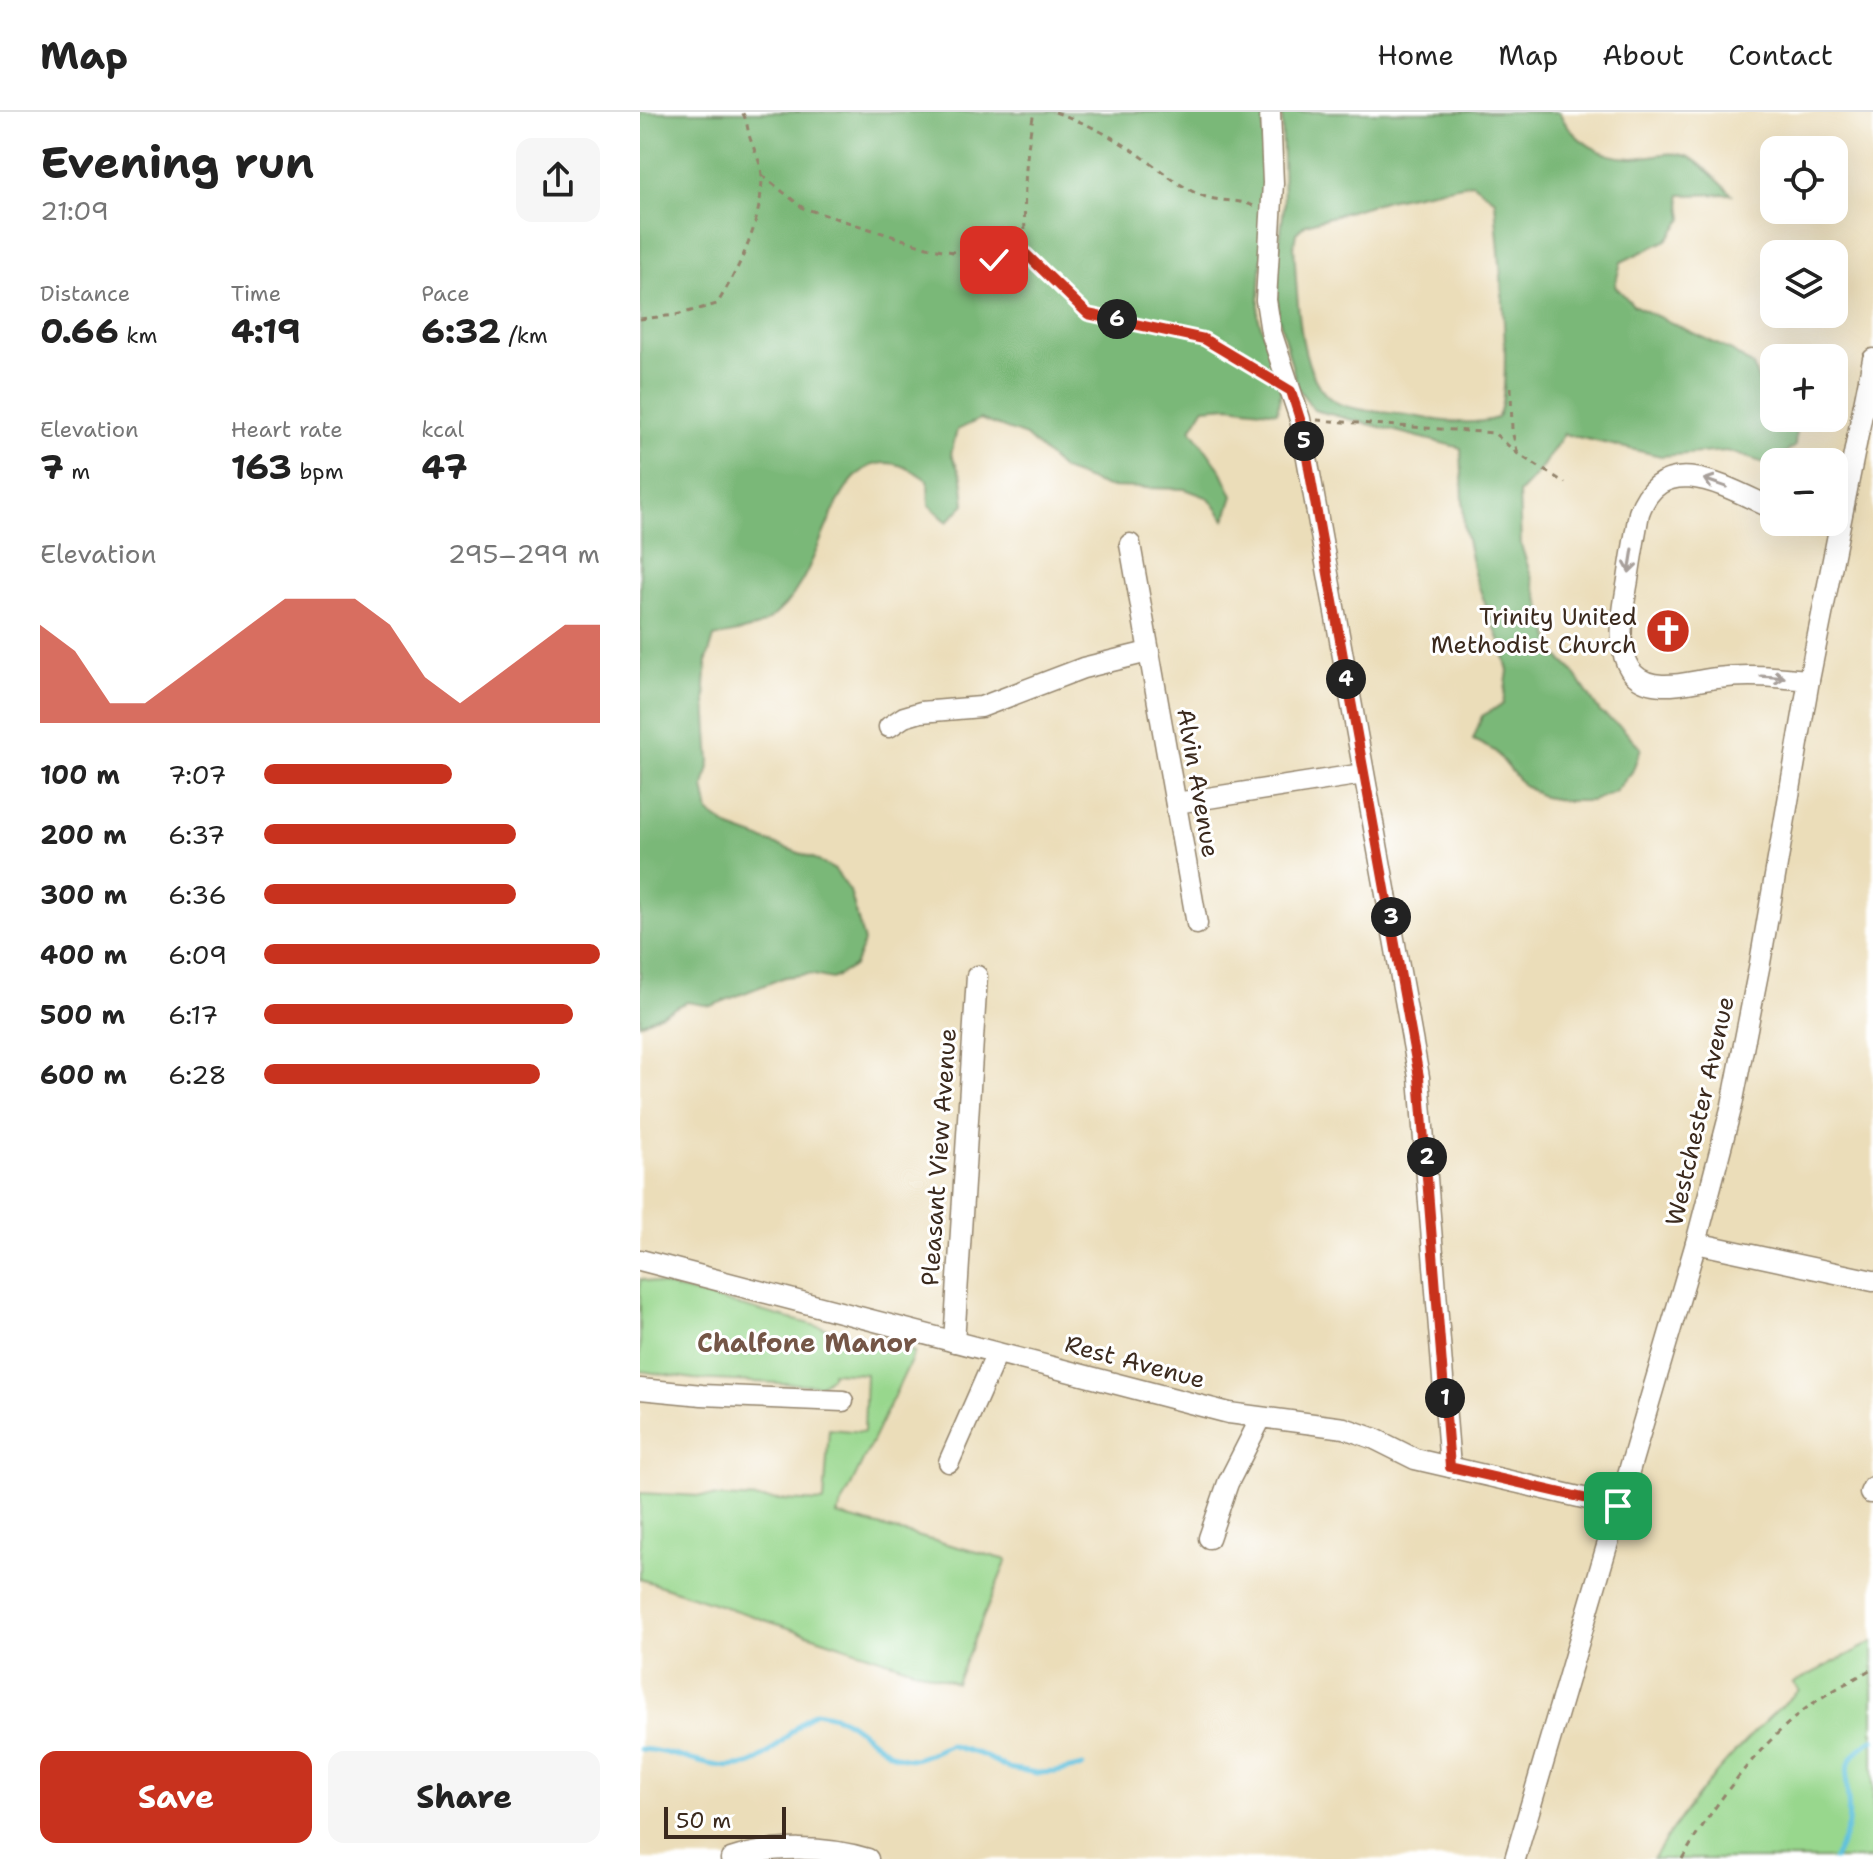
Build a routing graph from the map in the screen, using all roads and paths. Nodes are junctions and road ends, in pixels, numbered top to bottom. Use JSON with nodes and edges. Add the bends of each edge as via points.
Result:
{"nodes":[{"id":1,"x":742,"y":112,"type":"edge"},
{"id":2,"x":1034,"y":112,"type":"edge"},
{"id":3,"x":1055,"y":112,"type":"edge"},
{"id":4,"x":1270,"y":112,"type":"edge"},
{"id":5,"x":762,"y":175,"type":"junction"},
{"id":6,"x":1272,"y":214,"type":"junction"},
{"id":7,"x":1026,"y":254,"type":"junction"},
{"id":8,"x":640,"y":319,"type":"edge"},
{"id":9,"x":1873,"y":359,"type":"edge"},
{"id":10,"x":1511,"y":387,"type":"dead end"},
{"id":11,"x":1291,"y":391,"type":"junction"},
{"id":12,"x":1300,"y":419,"type":"junction"},
{"id":13,"x":1865,"y":441,"type":"edge"},
{"id":14,"x":1518,"y":454,"type":"junction"},
{"id":15,"x":1565,"y":483,"type":"dead end"},
{"id":16,"x":1848,"y":485,"type":"edge"},
{"id":17,"x":1760,"y":502,"type":"edge"},
{"id":18,"x":1831,"y":536,"type":"edge"},
{"id":19,"x":1130,"y":544,"type":"dead end"},
{"id":20,"x":1148,"y":652,"type":"junction"},
{"id":21,"x":1809,"y":680,"type":"junction"},
{"id":22,"x":889,"y":727,"type":"dead end"},
{"id":23,"x":1363,"y":774,"type":"junction"},
{"id":24,"x":1176,"y":803,"type":"junction"},
{"id":25,"x":1197,"y":924,"type":"dead end"},
{"id":26,"x":977,"y":976,"type":"dead end"},
{"id":27,"x":1696,"y":1243,"type":"junction"},
{"id":28,"x":640,"y":1260,"type":"edge"},
{"id":29,"x":1873,"y":1281,"type":"edge"},
{"id":30,"x":954,"y":1342,"type":"junction"},
{"id":31,"x":997,"y":1353,"type":"junction"},
{"id":32,"x":640,"y":1389,"type":"edge"},
{"id":33,"x":843,"y":1401,"type":"dead end"},
{"id":34,"x":1261,"y":1418,"type":"junction"},
{"id":35,"x":949,"y":1462,"type":"dead end"},
{"id":36,"x":1450,"y":1467,"type":"junction"},
{"id":37,"x":1618,"y":1506,"type":"junction"},
{"id":38,"x":1209,"y":1538,"type":"dead end"},
{"id":39,"x":1873,"y":1668,"type":"edge"},
{"id":40,"x":731,"y":1859,"type":"edge"},
{"id":41,"x":868,"y":1859,"type":"edge"},
{"id":42,"x":1515,"y":1859,"type":"edge"},
{"id":43,"x":1682,"y":1859,"type":"edge"}],
"edges":[{"from":1,"to":5,"type":"path"},
{"from":2,"to":7,"type":"path","via":[[1026,150]]},
{"from":3,"to":6,"type":"path","via":[[1085,122],[1206,197],[1243,201]]},
{"from":4,"to":6,"type":"street"},
{"from":5,"to":7,"type":"path","via":[[803,208],[927,247],[994,260]]},
{"from":5,"to":8,"type":"path","via":[[754,230],[717,304]]},
{"from":6,"to":11,"type":"street","via":[[1266,300]]},
{"from":7,"to":11,"type":"path","via":[[1088,314],[1204,339]]},
{"from":9,"to":13,"type":"street","name":"Westchester Avenue"},
{"from":10,"to":14,"type":"path"},
{"from":11,"to":12,"type":"street"},
{"from":12,"to":14,"type":"path","via":[[1494,433]]},
{"from":12,"to":23,"type":"street"},
{"from":13,"to":16,"type":"street","name":"Westchester Avenue"},
{"from":14,"to":15,"type":"path"},
{"from":17,"to":21,"type":"street","one_way":true,"via":[[1702,478],[1666,480],[1653,487],[1639,513],[1619,630],[1623,654],[1637,678],[1651,684],[1736,676]]},
{"from":18,"to":21,"type":"street","name":"Westchester Avenue"},
{"from":19,"to":20,"type":"street","name":"Alvin Avenue"},
{"from":20,"to":22,"type":"street","via":[[1083,668],[981,707],[921,712]]},
{"from":20,"to":24,"type":"street","name":"Alvin Avenue"},
{"from":21,"to":27,"type":"street","name":"Westchester Avenue","via":[[1738,1077]]},
{"from":23,"to":24,"type":"street"},
{"from":23,"to":36,"type":"street","via":[[1419,1077]]},
{"from":24,"to":25,"type":"street","name":"Alvin Avenue"},
{"from":26,"to":30,"type":"street","name":"Pleasant View Avenue"},
{"from":27,"to":29,"type":"street"},
{"from":27,"to":37,"type":"street","name":"Westchester Avenue"},
{"from":28,"to":30,"type":"street","name":"Rest Avenue"},
{"from":30,"to":31,"type":"street","name":"Rest Avenue"},
{"from":31,"to":34,"type":"street","name":"Rest Avenue"},
{"from":31,"to":35,"type":"street"},
{"from":32,"to":33,"type":"street"},
{"from":34,"to":36,"type":"street","name":"Rest Avenue","via":[[1344,1428],[1415,1459]]},
{"from":34,"to":38,"type":"street","via":[[1228,1483]]},
{"from":36,"to":37,"type":"street","name":"Rest Avenue"},
{"from":37,"to":42,"type":"street","name":"Westchester Avenue"},
{"from":39,"to":43,"type":"path","via":[[1805,1709],[1763,1749],[1706,1818]]},
{"from":40,"to":41,"type":"street","via":[[806,1850]]}]}
